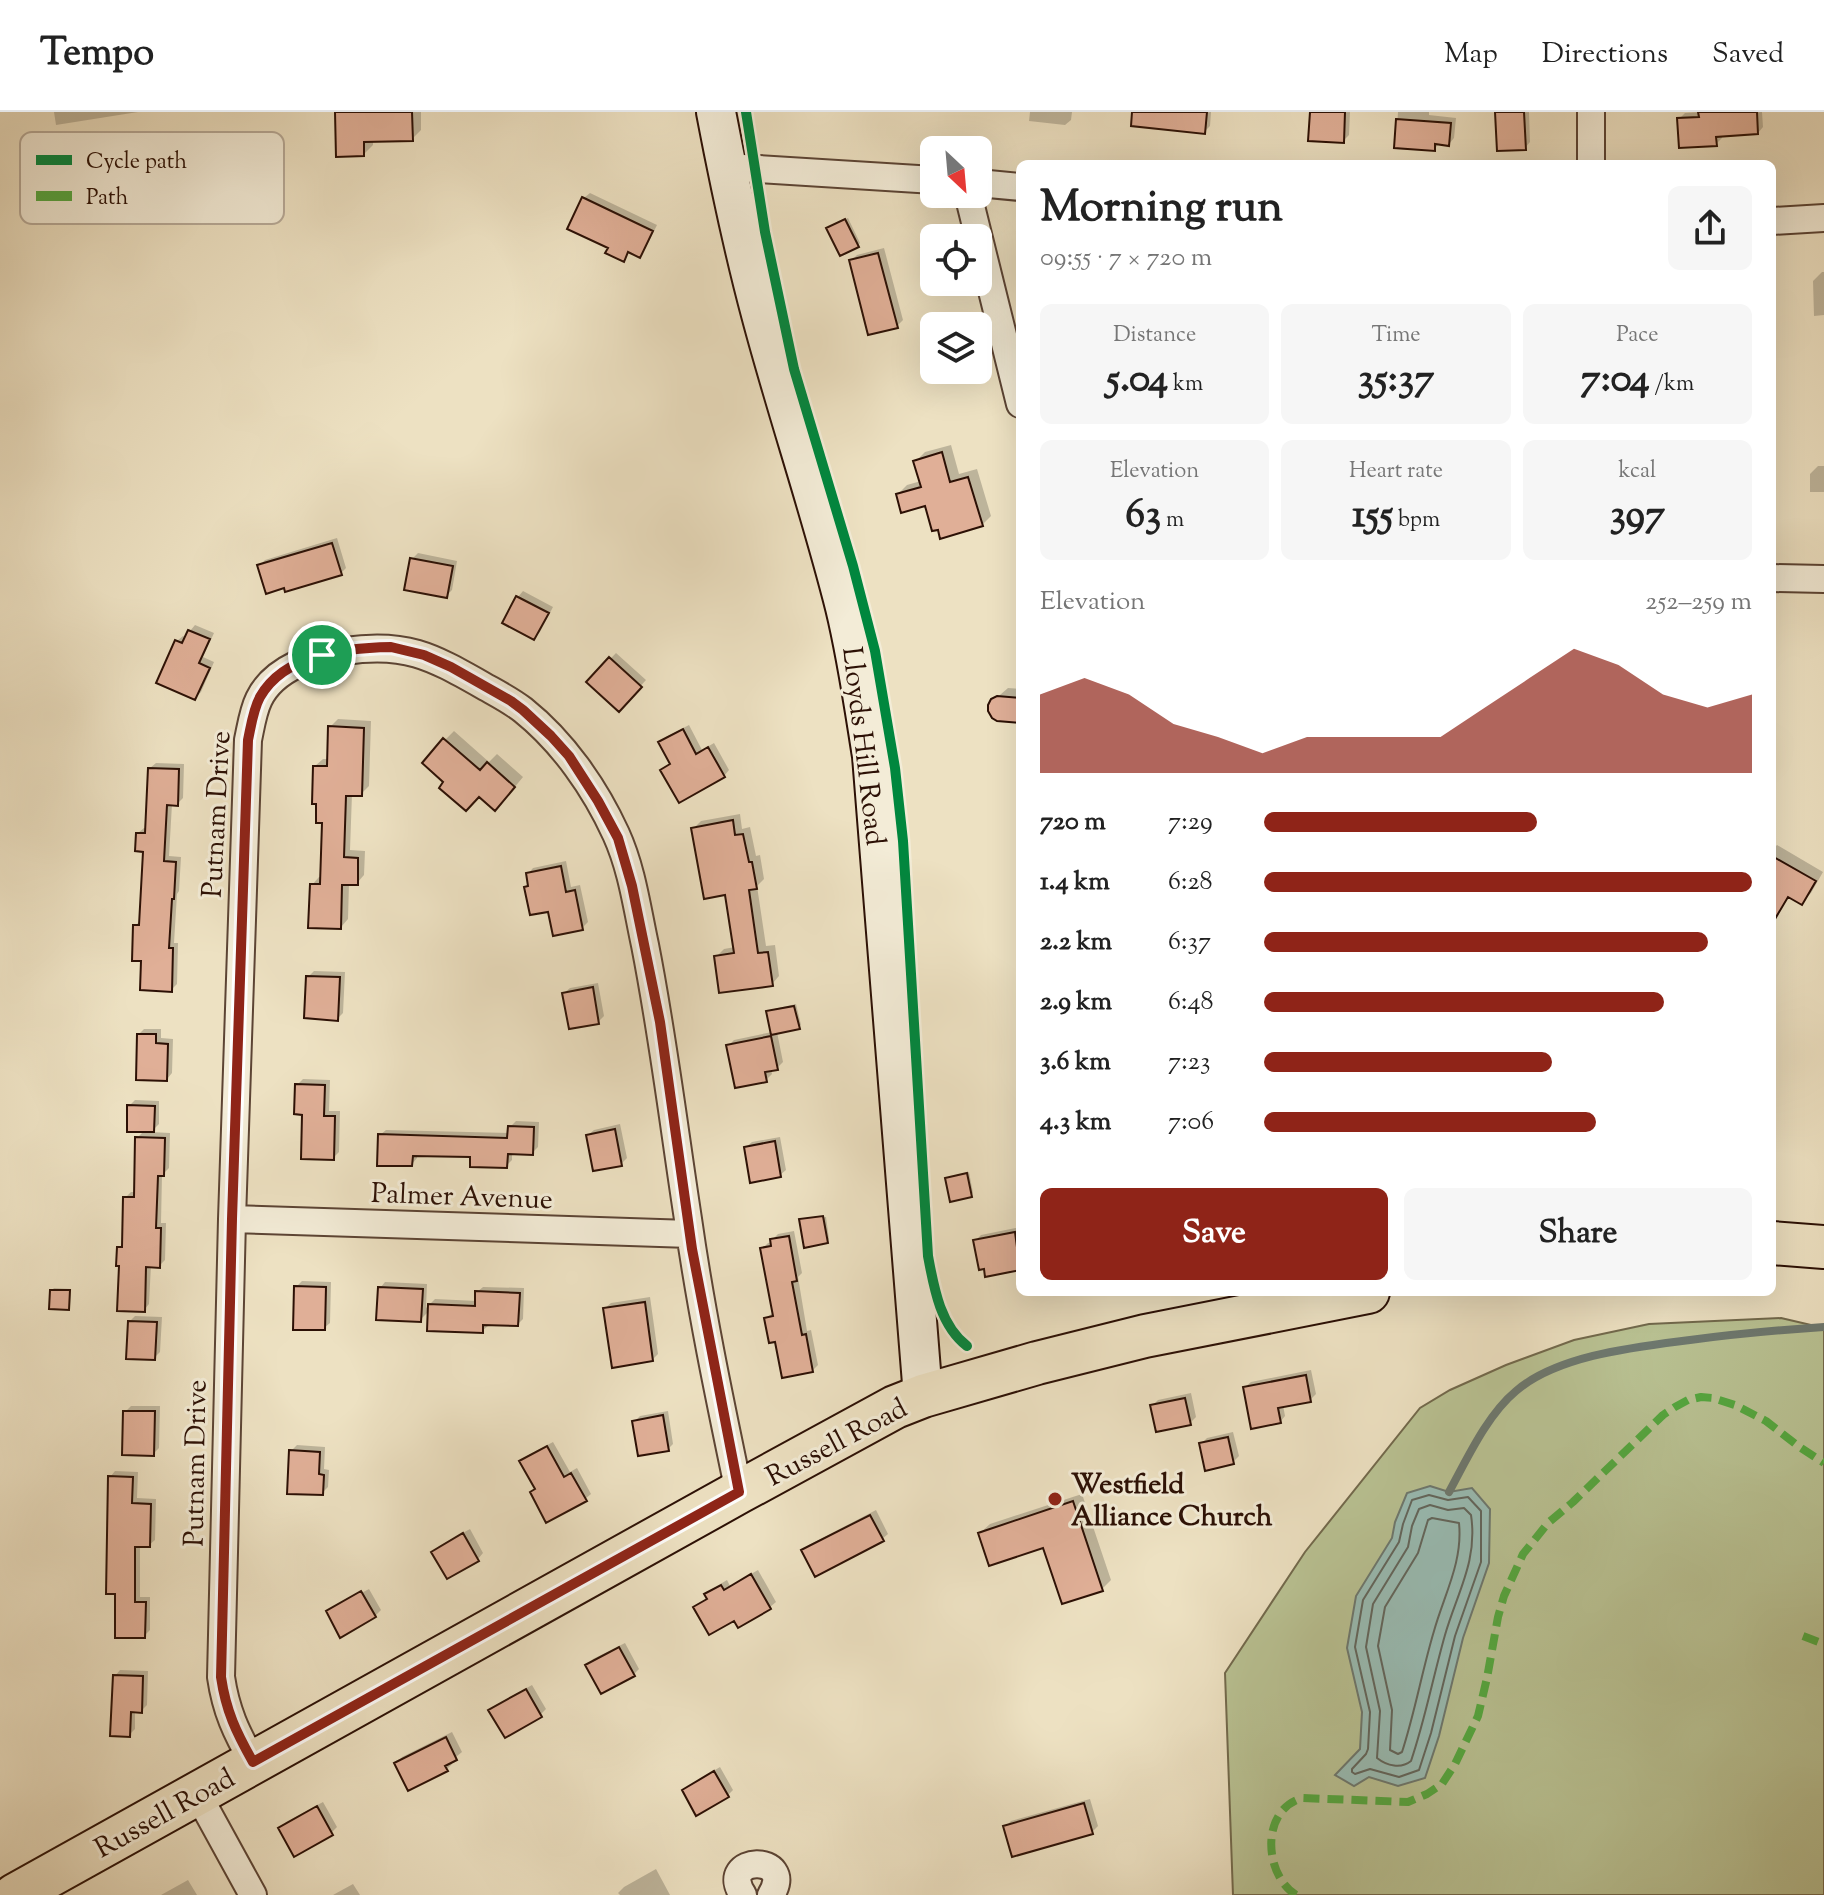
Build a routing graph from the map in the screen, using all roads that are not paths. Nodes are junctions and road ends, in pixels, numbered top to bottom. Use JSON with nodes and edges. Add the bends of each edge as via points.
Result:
{"nodes":[{"id":1,"x":716,"y":112,"type":"edge"},
{"id":2,"x":1591,"y":112,"type":"edge"},
{"id":3,"x":1591,"y":160,"type":"edge"},
{"id":4,"x":726,"y":167,"type":"junction"},
{"id":5,"x":920,"y":179,"type":"edge"},
{"id":6,"x":992,"y":184,"type":"edge"},
{"id":7,"x":1016,"y":187,"type":"edge"},
{"id":8,"x":971,"y":208,"type":"edge"},
{"id":9,"x":1824,"y":218,"type":"edge"},
{"id":10,"x":1776,"y":221,"type":"edge"},
{"id":11,"x":1016,"y":388,"type":"edge"},
{"id":12,"x":1776,"y":578,"type":"edge"},
{"id":13,"x":1824,"y":579,"type":"edge"},
{"id":14,"x":232,"y":1219,"type":"junction"},
{"id":15,"x":690,"y":1234,"type":"junction"},
{"id":16,"x":1776,"y":1243,"type":"edge"},
{"id":17,"x":1824,"y":1247,"type":"edge"},
{"id":18,"x":1348,"y":1296,"type":"edge"},
{"id":19,"x":923,"y":1396,"type":"junction"},
{"id":20,"x":739,"y":1492,"type":"junction"},
{"id":21,"x":253,"y":1762,"type":"junction"},
{"id":22,"x":197,"y":1793,"type":"junction"},
{"id":23,"x":15,"y":1895,"type":"edge"},
{"id":24,"x":253,"y":1895,"type":"edge"},
{"id":25,"x":743,"y":1895,"type":"edge"},
{"id":26,"x":771,"y":1895,"type":"edge"}],
"edges":[{"from":1,"to":4,"type":"main road","name":"Lloyds Hill Road"},
{"from":2,"to":3,"type":"street"},
{"from":4,"to":5,"type":"street"},
{"from":4,"to":19,"type":"main road","name":"Lloyds Hill Road","via":[[761,314],[846,609],[872,756]]},
{"from":6,"to":7,"type":"street"},
{"from":8,"to":11,"type":"street"},
{"from":9,"to":10,"type":"street"},
{"from":12,"to":13,"type":"street"},
{"from":14,"to":15,"type":"street","name":"Palmer Avenue"},
{"from":14,"to":15,"type":"street","name":"Putnam Drive","via":[[248,740],[255,709],[272,682],[303,661],[391,647],[438,661],[523,710],[569,756],[612,825],[626,861],[657,1008]]},
{"from":14,"to":21,"type":"street","name":"Putnam Drive","via":[[221,1677],[232,1724]]},
{"from":15,"to":20,"type":"street","name":"Putnam Drive"},
{"from":16,"to":17,"type":"main road"},
{"from":18,"to":19,"type":"main road","name":"Russell Road","via":[[1145,1336]]},
{"from":19,"to":20,"type":"main road","name":"Russell Road"},
{"from":20,"to":21,"type":"main road","name":"Russell Road"},
{"from":21,"to":22,"type":"main road","name":"Russell Road"},
{"from":22,"to":23,"type":"main road","name":"Russell Road"},
{"from":22,"to":24,"type":"street"},
{"from":25,"to":26,"type":"street","via":[[740,1873],[755,1863],[775,1875]]}]}
